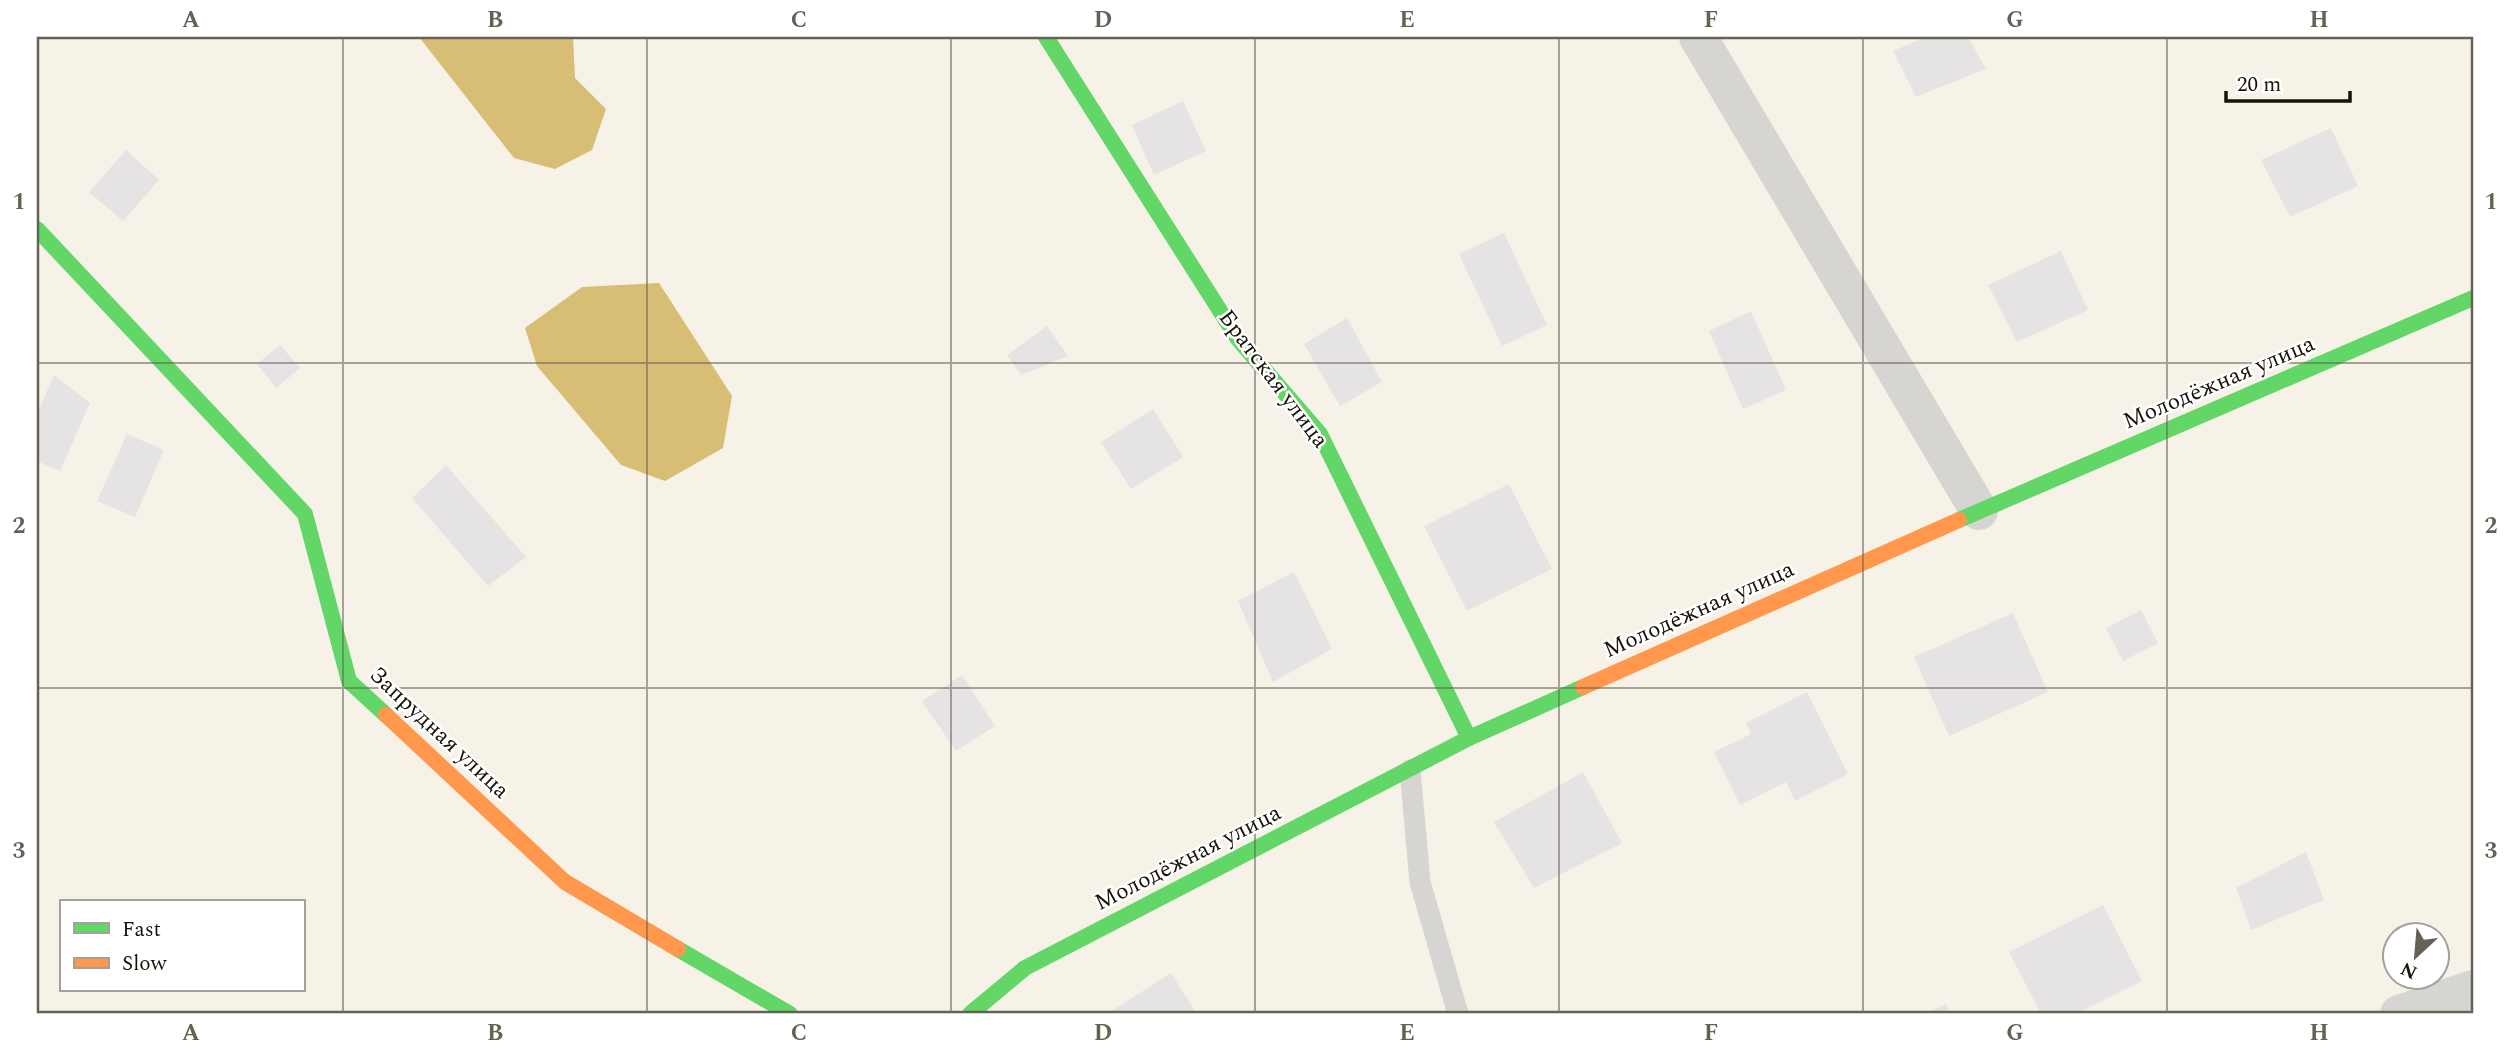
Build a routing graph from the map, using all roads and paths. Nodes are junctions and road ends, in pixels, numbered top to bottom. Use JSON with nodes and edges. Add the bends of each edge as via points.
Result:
{"nodes":[{"id":1,"x":1046,"y":37,"type":"edge"},
{"id":2,"x":1698,"y":37,"type":"edge"},
{"id":3,"x":37,"y":229,"type":"edge"},
{"id":4,"x":2473,"y":298,"type":"edge"},
{"id":5,"x":1979,"y":511,"type":"junction"},
{"id":6,"x":1469,"y":738,"type":"junction"},
{"id":7,"x":1410,"y":770,"type":"junction"},
{"id":8,"x":2473,"y":989,"type":"edge"},
{"id":9,"x":790,"y":1014,"type":"edge"},
{"id":10,"x":970,"y":1014,"type":"edge"},
{"id":11,"x":1458,"y":1014,"type":"edge"},
{"id":12,"x":2399,"y":1014,"type":"edge"}],
"edges":[{"from":1,"to":6,"type":"street","name":"Братская улица","via":[[1238,338],[1320,434]]},
{"from":2,"to":5,"type":"street"},
{"from":3,"to":9,"type":"street","name":"Запрудная улица","via":[[305,514],[349,681],[565,882]]},
{"from":4,"to":5,"type":"street","name":"Молодёжная улица"},
{"from":5,"to":6,"type":"street","name":"Молодёжная улица"},
{"from":6,"to":7,"type":"street","name":"Молодёжная улица"},
{"from":7,"to":10,"type":"street","name":"Молодёжная улица","via":[[1025,968]]},
{"from":7,"to":11,"type":"lane","via":[[1420,882]]},
{"from":8,"to":12,"type":"street"}]}
